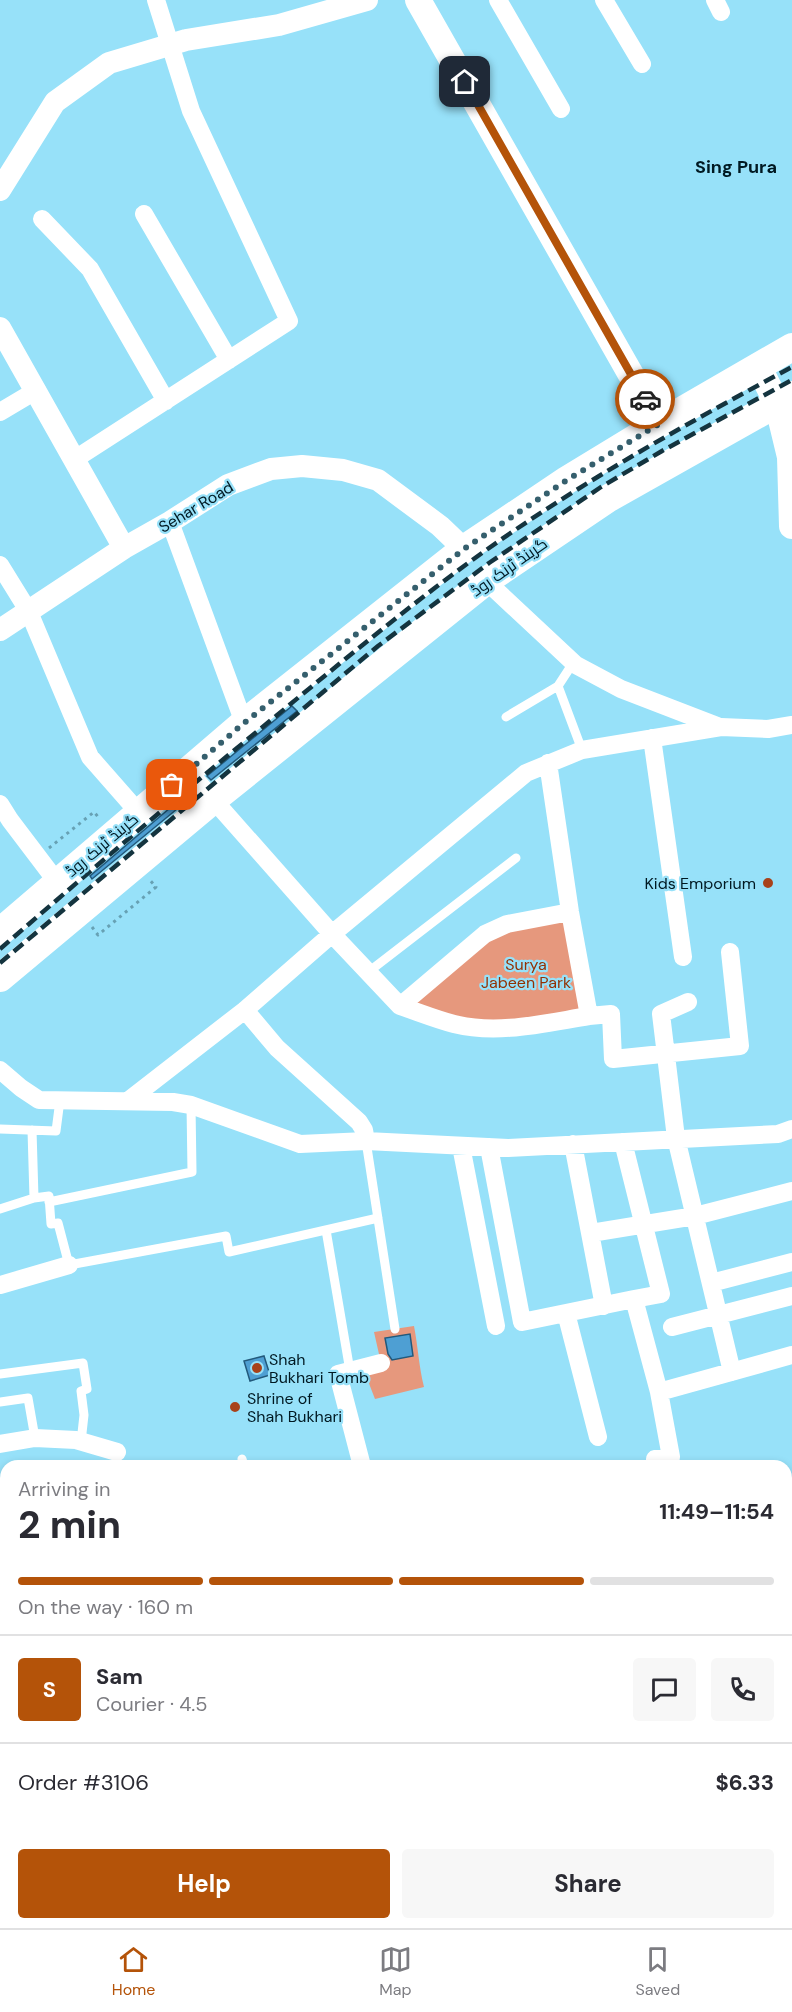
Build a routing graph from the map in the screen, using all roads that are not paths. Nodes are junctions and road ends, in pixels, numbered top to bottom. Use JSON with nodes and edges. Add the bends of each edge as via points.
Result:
{"nodes":[{"id":1,"x":156,"y":0,"type":"edge"},
{"id":2,"x":367,"y":0,"type":"edge"},
{"id":3,"x":418,"y":0,"type":"edge"},
{"id":4,"x":498,"y":0,"type":"edge"},
{"id":5,"x":604,"y":0,"type":"edge"},
{"id":6,"x":170,"y":45,"type":"junction"},
{"id":7,"x":642,"y":64,"type":"dead end"},
{"id":8,"x":561,"y":110,"type":"dead end"},
{"id":9,"x":0,"y":190,"type":"edge"},
{"id":10,"x":144,"y":214,"type":"dead end"},
{"id":11,"x":42,"y":219,"type":"dead end"},
{"id":12,"x":0,"y":328,"type":"edge"},
{"id":13,"x":792,"y":347,"type":"edge"},
{"id":14,"x":229,"y":360,"type":"junction"},
{"id":15,"x":758,"y":366,"type":"junction"},
{"id":16,"x":37,"y":390,"type":"junction"},
{"id":17,"x":784,"y":399,"type":"edge"},
{"id":18,"x":166,"y":401,"type":"junction"},
{"id":19,"x":0,"y":412,"type":"edge"},
{"id":20,"x":659,"y":424,"type":"junction"},
{"id":21,"x":791,"y":457,"type":"edge"},
{"id":22,"x":75,"y":459,"type":"junction"},
{"id":23,"x":170,"y":522,"type":"junction"},
{"id":24,"x":792,"y":526,"type":"edge"},
{"id":25,"x":124,"y":548,"type":"junction"},
{"id":26,"x":464,"y":549,"type":"junction"},
{"id":27,"x":0,"y":565,"type":"edge"},
{"id":28,"x":486,"y":581,"type":"junction"},
{"id":29,"x":29,"y":612,"type":"junction"},
{"id":30,"x":0,"y":630,"type":"edge"},
{"id":31,"x":573,"y":663,"type":"junction"},
{"id":32,"x":558,"y":686,"type":"junction"},
{"id":33,"x":506,"y":717,"type":"dead end"},
{"id":34,"x":244,"y":723,"type":"junction"},
{"id":35,"x":792,"y":725,"type":"edge"},
{"id":36,"x":721,"y":727,"type":"junction"},
{"id":37,"x":652,"y":738,"type":"junction"},
{"id":38,"x":582,"y":750,"type":"junction"},
{"id":39,"x":548,"y":763,"type":"junction"},
{"id":40,"x":188,"y":771,"type":"junction"},
{"id":41,"x":213,"y":800,"type":"junction"},
{"id":42,"x":0,"y":804,"type":"edge"},
{"id":43,"x":140,"y":814,"type":"junction"},
{"id":44,"x":516,"y":858,"type":"dead end"},
{"id":45,"x":57,"y":882,"type":"junction"},
{"id":46,"x":570,"y":912,"type":"junction"},
{"id":47,"x":0,"y":932,"type":"edge"},
{"id":48,"x":332,"y":934,"type":"junction"},
{"id":49,"x":729,"y":952,"type":"dead end"},
{"id":50,"x":683,"y":957,"type":"dead end"},
{"id":51,"x":367,"y":973,"type":"junction"},
{"id":52,"x":0,"y":978,"type":"edge"},
{"id":53,"x":688,"y":1002,"type":"dead end"},
{"id":54,"x":400,"y":1006,"type":"junction"},
{"id":55,"x":245,"y":1010,"type":"junction"},
{"id":56,"x":589,"y":1016,"type":"junction"},
{"id":57,"x":666,"y":1054,"type":"junction"},
{"id":58,"x":0,"y":1070,"type":"edge"},
{"id":59,"x":60,"y":1100,"type":"junction"},
{"id":60,"x":129,"y":1100,"type":"junction"},
{"id":61,"x":191,"y":1105,"type":"junction"},
{"id":62,"x":0,"y":1129,"type":"edge"},
{"id":63,"x":792,"y":1129,"type":"edge"},
{"id":64,"x":32,"y":1131,"type":"junction"},
{"id":65,"x":676,"y":1138,"type":"junction"},
{"id":66,"x":366,"y":1141,"type":"junction"},
{"id":67,"x":622,"y":1142,"type":"junction"},
{"id":68,"x":573,"y":1144,"type":"junction"},
{"id":69,"x":461,"y":1146,"type":"junction"},
{"id":70,"x":489,"y":1147,"type":"junction"},
{"id":71,"x":792,"y":1191,"type":"edge"},
{"id":72,"x":34,"y":1198,"type":"junction"},
{"id":73,"x":49,"y":1202,"type":"junction"},
{"id":74,"x":0,"y":1209,"type":"edge"},
{"id":75,"x":695,"y":1216,"type":"junction"},
{"id":76,"x":378,"y":1218,"type":"junction"},
{"id":77,"x":643,"y":1224,"type":"junction"},
{"id":78,"x":326,"y":1230,"type":"junction"},
{"id":79,"x":591,"y":1233,"type":"junction"},
{"id":80,"x":792,"y":1262,"type":"edge"},
{"id":81,"x":69,"y":1265,"type":"junction"},
{"id":82,"x":711,"y":1283,"type":"junction"},
{"id":83,"x":0,"y":1285,"type":"edge"},
{"id":84,"x":792,"y":1296,"type":"edge"},
{"id":85,"x":634,"y":1299,"type":"junction"},
{"id":86,"x":604,"y":1306,"type":"junction"},
{"id":87,"x":566,"y":1313,"type":"junction"},
{"id":88,"x":719,"y":1316,"type":"junction"},
{"id":89,"x":495,"y":1326,"type":"dead end"},
{"id":90,"x":672,"y":1327,"type":"dead end"},
{"id":91,"x":395,"y":1329,"type":"dead end"},
{"id":92,"x":792,"y":1355,"type":"edge"},
{"id":93,"x":381,"y":1364,"type":"dead end"},
{"id":94,"x":350,"y":1371,"type":"junction"},
{"id":95,"x":732,"y":1372,"type":"junction"},
{"id":96,"x":0,"y":1374,"type":"edge"},
{"id":97,"x":659,"y":1392,"type":"junction"},
{"id":98,"x":0,"y":1402,"type":"edge"},
{"id":99,"x":598,"y":1437,"type":"dead end"},
{"id":100,"x":35,"y":1438,"type":"junction"},
{"id":101,"x":81,"y":1442,"type":"junction"},
{"id":102,"x":0,"y":1444,"type":"edge"},
{"id":103,"x":117,"y":1452,"type":"dead end"},
{"id":104,"x":360,"y":1460,"type":"edge"},
{"id":105,"x":655,"y":1460,"type":"edge"}],
"edges":[{"from":1,"to":6,"type":"street"},
{"from":2,"to":6,"type":"street","via":[[279,25]]},
{"from":3,"to":20,"type":"main road"},
{"from":4,"to":8,"type":"street"},
{"from":5,"to":7,"type":"street"},
{"from":6,"to":9,"type":"street","via":[[109,63],[55,102]]},
{"from":6,"to":14,"type":"street","via":[[191,111],[289,321]]},
{"from":10,"to":14,"type":"street"},
{"from":11,"to":18,"type":"street","via":[[90,269]]},
{"from":12,"to":16,"type":"street"},
{"from":13,"to":15,"type":"main road","name":"گرینڈ ٹرنک روڈ"},
{"from":14,"to":18,"type":"street"},
{"from":15,"to":17,"type":"main road"},
{"from":15,"to":20,"type":"main road","name":"گرینڈ ٹرنک روڈ"},
{"from":16,"to":19,"type":"street"},
{"from":16,"to":22,"type":"street"},
{"from":17,"to":21,"type":"main road"},
{"from":17,"to":28,"type":"main road","name":"گرینڈ ٹرنک روڈ","via":[[609,498]]},
{"from":18,"to":22,"type":"street"},
{"from":20,"to":26,"type":"main road","name":"گرینڈ ٹرنک روڈ"},
{"from":21,"to":24,"type":"main road"},
{"from":22,"to":25,"type":"street"},
{"from":23,"to":25,"type":"street","name":"Sehar Road"},
{"from":23,"to":26,"type":"street","name":"Sehar Road","via":[[228,486],[271,469],[302,466],[343,470],[378,480]]},
{"from":23,"to":34,"type":"street"},
{"from":25,"to":29,"type":"street","name":"Sehar Road"},
{"from":26,"to":34,"type":"main road","name":"گرینڈ ٹرنک روڈ"},
{"from":27,"to":29,"type":"street"},
{"from":28,"to":31,"type":"street"},
{"from":28,"to":41,"type":"main road","name":"گرینڈ ٹرنک روڈ"},
{"from":29,"to":30,"type":"street","name":"Sehar Road"},
{"from":29,"to":43,"type":"street","via":[[90,757]]},
{"from":31,"to":32,"type":"lane"},
{"from":31,"to":36,"type":"street","via":[[621,689]]},
{"from":32,"to":33,"type":"lane"},
{"from":32,"to":38,"type":"lane"},
{"from":34,"to":40,"type":"main road","name":"گرینڈ ٹرنک روڈ"},
{"from":35,"to":36,"type":"street","via":[[768,729]]},
{"from":36,"to":37,"type":"street"},
{"from":37,"to":38,"type":"street"},
{"from":37,"to":50,"type":"street"},
{"from":38,"to":39,"type":"street"},
{"from":39,"to":46,"type":"street"},
{"from":39,"to":48,"type":"street","via":[[526,773]]},
{"from":40,"to":41,"type":"street"},
{"from":40,"to":43,"type":"main road","name":"گرینڈ ٹرنک روڈ"},
{"from":41,"to":48,"type":"street"},
{"from":41,"to":52,"type":"main road","name":"گرینڈ ٹرنک روڈ"},
{"from":42,"to":45,"type":"street"},
{"from":43,"to":45,"type":"main road","name":"گرینڈ ٹرنک روڈ"},
{"from":44,"to":51,"type":"lane"},
{"from":45,"to":47,"type":"main road","name":"گرینڈ ٹرنک روڈ"},
{"from":46,"to":54,"type":"street","via":[[507,924],[485,934]]},
{"from":46,"to":56,"type":"street"},
{"from":48,"to":51,"type":"street"},
{"from":48,"to":55,"type":"street"},
{"from":49,"to":57,"type":"street","via":[[740,1046]]},
{"from":51,"to":54,"type":"street"},
{"from":53,"to":57,"type":"street","via":[[661,1014]]},
{"from":54,"to":56,"type":"street","via":[[455,1024],[481,1027],[518,1028]]},
{"from":55,"to":60,"type":"street"},
{"from":55,"to":66,"type":"street","via":[[277,1048],[359,1122]]},
{"from":56,"to":57,"type":"street","via":[[611,1014],[613,1059]]},
{"from":57,"to":65,"type":"street"},
{"from":58,"to":59,"type":"street","via":[[39,1100]]},
{"from":59,"to":60,"type":"street"},
{"from":59,"to":64,"type":"lane","via":[[56,1131]]},
{"from":60,"to":61,"type":"street"},
{"from":61,"to":66,"type":"street","via":[[300,1144]]},
{"from":61,"to":73,"type":"lane","via":[[192,1172]]},
{"from":62,"to":64,"type":"lane"},
{"from":63,"to":65,"type":"street","via":[[778,1134]]},
{"from":64,"to":72,"type":"lane"},
{"from":65,"to":67,"type":"street"},
{"from":65,"to":75,"type":"street"},
{"from":66,"to":69,"type":"street"},
{"from":66,"to":76,"type":"lane"},
{"from":67,"to":68,"type":"street"},
{"from":67,"to":77,"type":"street"},
{"from":68,"to":70,"type":"street"},
{"from":68,"to":79,"type":"street"},
{"from":69,"to":70,"type":"street"},
{"from":69,"to":89,"type":"street"},
{"from":70,"to":87,"type":"street","via":[[522,1322]]},
{"from":71,"to":75,"type":"street"},
{"from":72,"to":73,"type":"lane","via":[[49,1197]]},
{"from":72,"to":74,"type":"lane"},
{"from":73,"to":81,"type":"lane","via":[[51,1224],[58,1223]]},
{"from":75,"to":77,"type":"street"},
{"from":75,"to":82,"type":"street"},
{"from":76,"to":78,"type":"lane"},
{"from":76,"to":91,"type":"lane"},
{"from":77,"to":79,"type":"street"},
{"from":77,"to":85,"type":"street","via":[[661,1294]]},
{"from":78,"to":81,"type":"lane","via":[[229,1252],[226,1236]]},
{"from":78,"to":94,"type":"lane"},
{"from":79,"to":86,"type":"street"},
{"from":80,"to":82,"type":"street"},
{"from":81,"to":83,"type":"street"},
{"from":82,"to":88,"type":"street"},
{"from":84,"to":88,"type":"street"},
{"from":85,"to":86,"type":"street"},
{"from":85,"to":97,"type":"street"},
{"from":86,"to":87,"type":"street"},
{"from":87,"to":99,"type":"street"},
{"from":88,"to":90,"type":"street"},
{"from":88,"to":95,"type":"street"},
{"from":92,"to":95,"type":"street"},
{"from":93,"to":94,"type":"street"},
{"from":94,"to":104,"type":"street","via":[[338,1374]]},
{"from":95,"to":97,"type":"street"},
{"from":96,"to":101,"type":"lane","via":[[83,1363],[87,1389],[81,1391]]},
{"from":97,"to":105,"type":"street","via":[[671,1457]]},
{"from":98,"to":100,"type":"lane","via":[[28,1398]]},
{"from":100,"to":101,"type":"street"},
{"from":100,"to":102,"type":"street"},
{"from":101,"to":103,"type":"street"}]}
